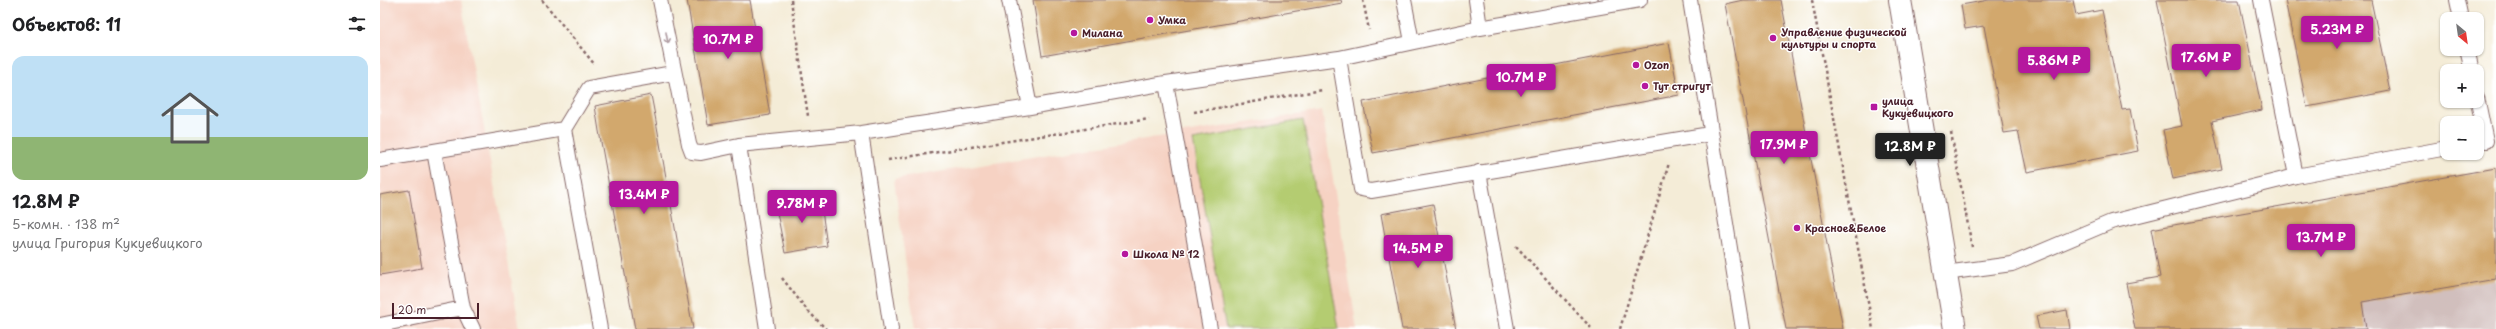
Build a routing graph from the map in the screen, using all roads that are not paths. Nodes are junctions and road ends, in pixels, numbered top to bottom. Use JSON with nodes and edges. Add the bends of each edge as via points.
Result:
{"nodes":[{"id":1,"x":660,"y":0,"type":"edge"},
{"id":2,"x":1009,"y":0,"type":"edge"},
{"id":3,"x":1404,"y":0,"type":"edge"},
{"id":4,"x":1476,"y":0,"type":"edge"},
{"id":5,"x":1640,"y":0,"type":"edge"},
{"id":6,"x":1690,"y":0,"type":"edge"},
{"id":7,"x":1900,"y":0,"type":"edge"},
{"id":8,"x":2261,"y":0,"type":"edge"},
{"id":9,"x":2456,"y":0,"type":"edge"},
{"id":10,"x":2459,"y":12,"type":"edge"},
{"id":11,"x":1480,"y":28,"type":"junction"},
{"id":12,"x":1412,"y":42,"type":"junction"},
{"id":13,"x":1339,"y":58,"type":"junction"},
{"id":14,"x":673,"y":73,"type":"junction"},
{"id":15,"x":1166,"y":83,"type":"junction"},
{"id":16,"x":1030,"y":107,"type":"junction"},
{"id":17,"x":2479,"y":108,"type":"edge"},
{"id":18,"x":564,"y":129,"type":"junction"},
{"id":19,"x":862,"y":133,"type":"junction"},
{"id":20,"x":1710,"y":134,"type":"junction"},
{"id":21,"x":2486,"y":141,"type":"edge"},
{"id":22,"x":739,"y":145,"type":"junction"},
{"id":23,"x":2440,"y":149,"type":"edge"},
{"id":24,"x":434,"y":151,"type":"junction"},
{"id":25,"x":380,"y":160,"type":"edge"},
{"id":26,"x":1479,"y":172,"type":"junction"},
{"id":27,"x":2296,"y":176,"type":"junction"},
{"id":28,"x":1945,"y":273,"type":"junction"},
{"id":29,"x":463,"y":308,"type":"junction"},
{"id":30,"x":380,"y":325,"type":"edge"},
{"id":31,"x":473,"y":329,"type":"edge"},
{"id":32,"x":600,"y":329,"type":"edge"},
{"id":33,"x":767,"y":329,"type":"edge"},
{"id":34,"x":891,"y":329,"type":"edge"},
{"id":35,"x":1210,"y":329,"type":"edge"},
{"id":36,"x":1507,"y":329,"type":"edge"},
{"id":37,"x":1743,"y":329,"type":"edge"},
{"id":38,"x":1955,"y":329,"type":"edge"}],
"edges":[{"from":1,"to":14,"type":"lane","one_way":true},
{"from":2,"to":16,"type":"lane"},
{"from":3,"to":12,"type":"lane"},
{"from":4,"to":11,"type":"lane"},
{"from":5,"to":11,"type":"lane"},
{"from":6,"to":20,"type":"lane"},
{"from":7,"to":28,"type":"street"},
{"from":8,"to":27,"type":"lane"},
{"from":9,"to":10,"type":"lane"},
{"from":11,"to":12,"type":"lane"},
{"from":12,"to":13,"type":"lane"},
{"from":13,"to":15,"type":"lane"},
{"from":13,"to":26,"type":"lane","via":[[1361,189],[1371,191]]},
{"from":14,"to":18,"type":"lane","via":[[589,88]]},
{"from":14,"to":22,"type":"lane","via":[[692,152],[701,153]]},
{"from":15,"to":16,"type":"lane"},
{"from":15,"to":35,"type":"lane"},
{"from":16,"to":19,"type":"lane"},
{"from":17,"to":21,"type":"lane"},
{"from":18,"to":24,"type":"lane"},
{"from":18,"to":32,"type":"lane"},
{"from":19,"to":22,"type":"lane"},
{"from":19,"to":34,"type":"lane"},
{"from":20,"to":26,"type":"lane"},
{"from":20,"to":37,"type":"lane"},
{"from":22,"to":33,"type":"lane"},
{"from":23,"to":27,"type":"lane"},
{"from":24,"to":25,"type":"lane"},
{"from":24,"to":29,"type":"lane"},
{"from":26,"to":36,"type":"lane"},
{"from":27,"to":28,"type":"lane","via":[[2111,222],[2012,264]]},
{"from":28,"to":38,"type":"street"},
{"from":29,"to":30,"type":"lane"},
{"from":29,"to":31,"type":"lane"}]}
